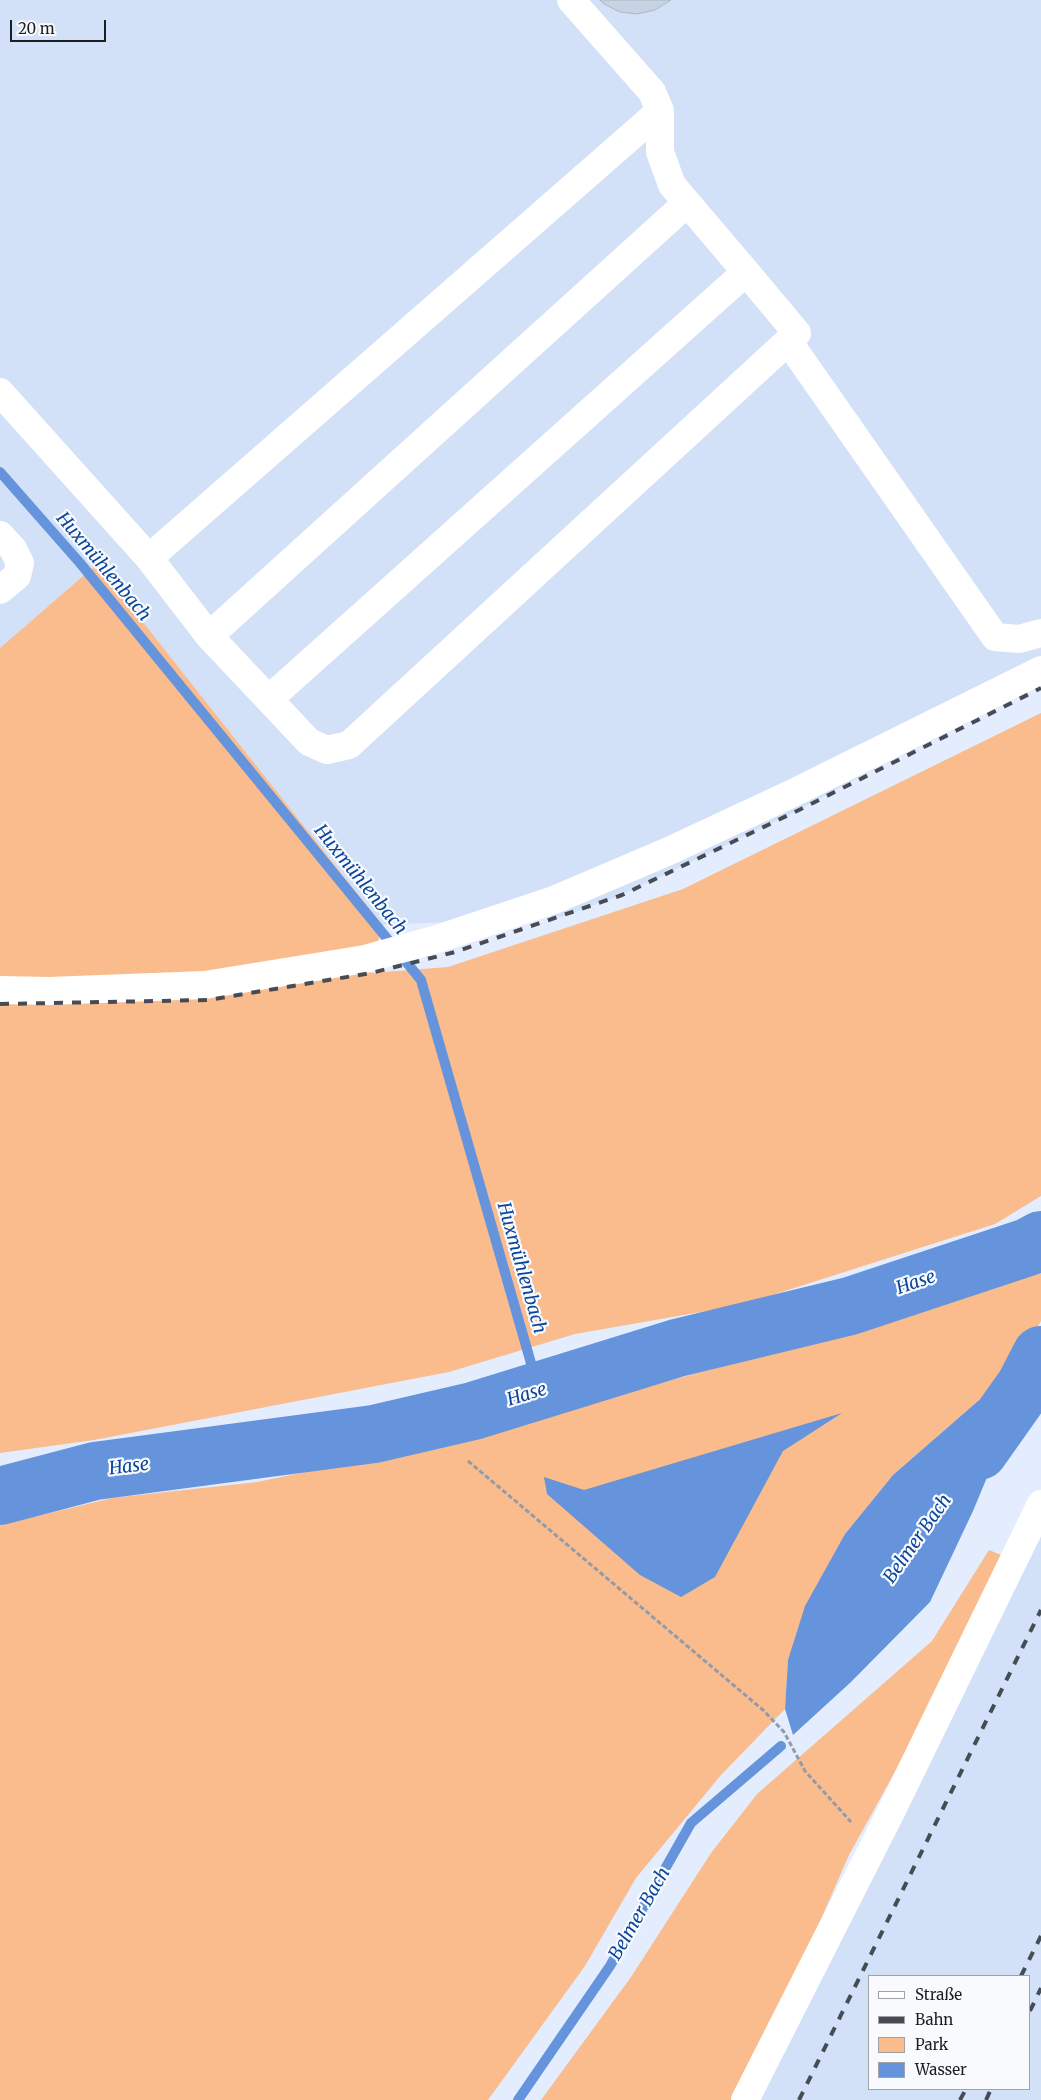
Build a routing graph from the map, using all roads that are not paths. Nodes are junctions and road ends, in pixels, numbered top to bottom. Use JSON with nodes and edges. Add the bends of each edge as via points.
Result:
{"nodes":[{"id":1,"x":571,"y":0,"type":"edge"},
{"id":2,"x":660,"y":111,"type":"junction"},
{"id":3,"x":687,"y":204,"type":"junction"},
{"id":4,"x":746,"y":272,"type":"junction"},
{"id":5,"x":788,"y":341,"type":"junction"},
{"id":6,"x":0,"y":392,"type":"edge"},
{"id":7,"x":0,"y":535,"type":"edge"},
{"id":8,"x":149,"y":558,"type":"junction"},
{"id":9,"x":0,"y":590,"type":"edge"},
{"id":10,"x":1041,"y":633,"type":"edge"},
{"id":11,"x":209,"y":636,"type":"junction"},
{"id":12,"x":1041,"y":670,"type":"edge"},
{"id":13,"x":269,"y":699,"type":"junction"},
{"id":14,"x":0,"y":990,"type":"edge"},
{"id":15,"x":1041,"y":1504,"type":"edge"},
{"id":16,"x":745,"y":2100,"type":"edge"}],
"edges":[{"from":1,"to":2,"type":"lane","via":[[652,92]]},
{"from":2,"to":3,"type":"lane","via":[[660,152],[672,186]]},
{"from":2,"to":8,"type":"lane"},
{"from":3,"to":4,"type":"lane"},
{"from":3,"to":11,"type":"lane"},
{"from":4,"to":5,"type":"lane","via":[[796,333]]},
{"from":4,"to":13,"type":"lane"},
{"from":5,"to":10,"type":"lane","via":[[995,637],[1019,639]]},
{"from":5,"to":13,"type":"lane","via":[[349,745],[327,750],[309,742]]},
{"from":6,"to":8,"type":"lane"},
{"from":7,"to":9,"type":"lane","via":[[20,563],[17,576]]},
{"from":8,"to":11,"type":"lane"},
{"from":11,"to":13,"type":"lane"},
{"from":12,"to":14,"type":"lane","via":[[669,851],[554,900],[437,939],[365,959],[205,985]]},
{"from":15,"to":16,"type":"lane"}]}
